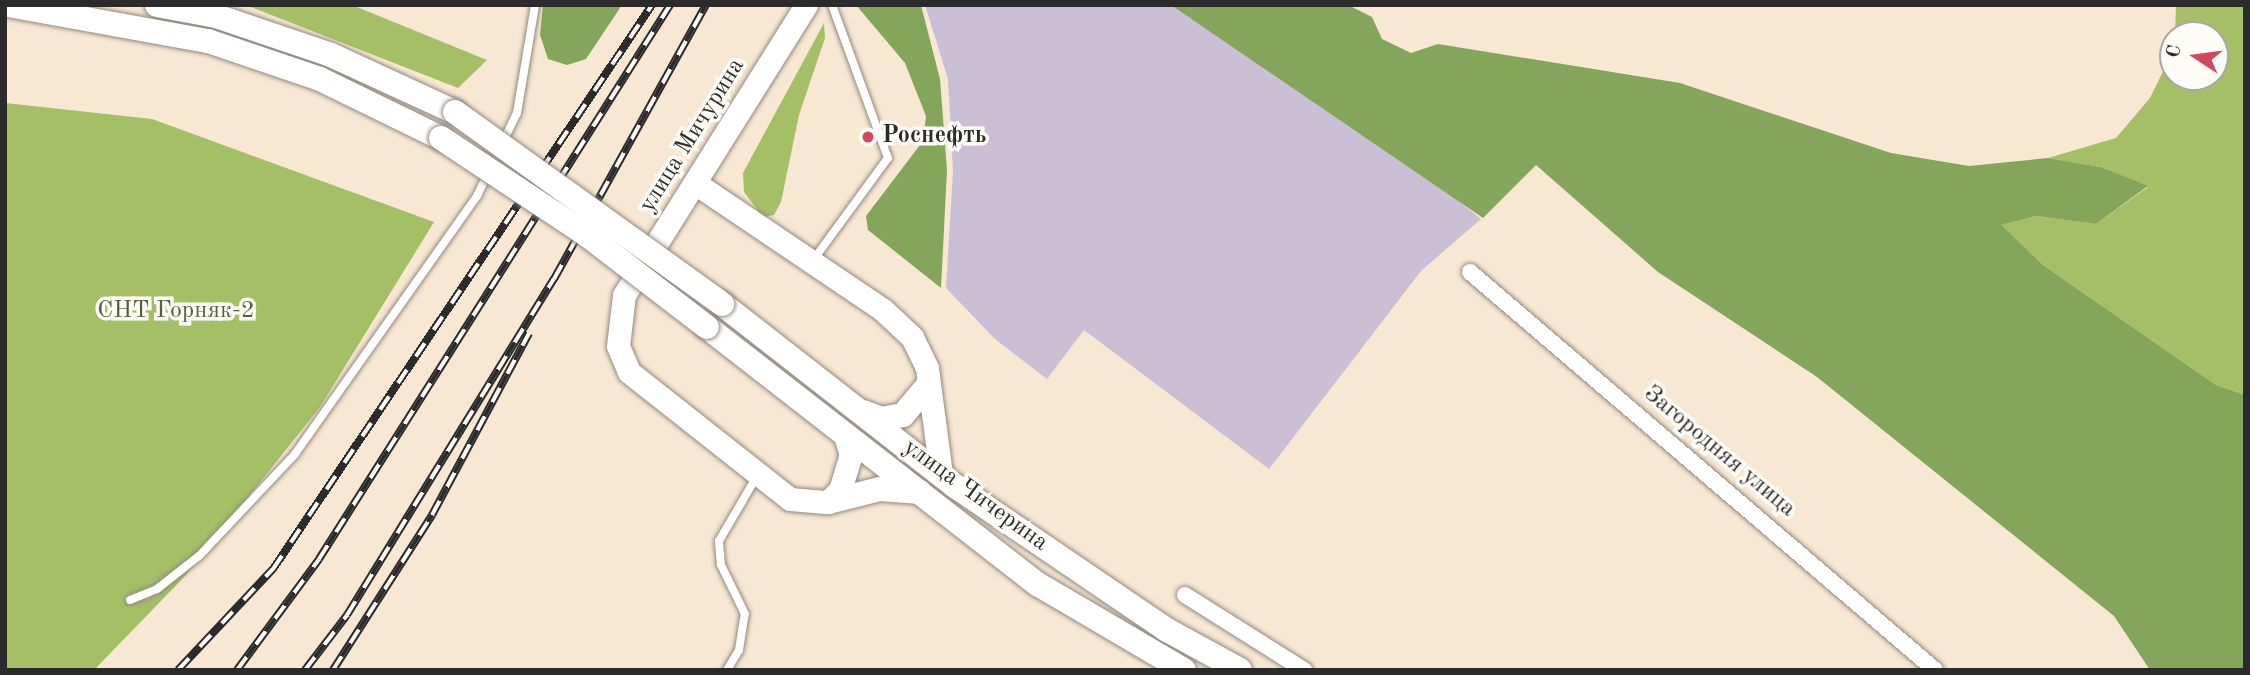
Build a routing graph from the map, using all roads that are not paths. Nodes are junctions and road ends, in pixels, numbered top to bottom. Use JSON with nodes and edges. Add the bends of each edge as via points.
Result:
{"nodes":[{"id":1,"x":9,"y":5,"type":"edge"},
{"id":2,"x":157,"y":5,"type":"edge"},
{"id":3,"x":535,"y":5,"type":"edge"},
{"id":4,"x":806,"y":5,"type":"edge"},
{"id":5,"x":832,"y":5,"type":"edge"},
{"id":6,"x":695,"y":183,"type":"junction"},
{"id":7,"x":812,"y":261,"type":"junction"},
{"id":8,"x":1470,"y":272,"type":"dead end"},
{"id":9,"x":928,"y":385,"type":"junction"},
{"id":10,"x":859,"y":410,"type":"junction"},
{"id":11,"x":845,"y":435,"type":"junction"},
{"id":12,"x":941,"y":475,"type":"junction"},
{"id":13,"x":757,"y":476,"type":"junction"},
{"id":14,"x":920,"y":492,"type":"junction"},
{"id":15,"x":828,"y":502,"type":"junction"},
{"id":16,"x":1185,"y":595,"type":"dead end"},
{"id":17,"x":130,"y":600,"type":"dead end"},
{"id":18,"x":727,"y":670,"type":"edge"},
{"id":19,"x":1184,"y":670,"type":"edge"},
{"id":20,"x":1240,"y":670,"type":"edge"},
{"id":21,"x":1304,"y":670,"type":"edge"},
{"id":22,"x":1935,"y":670,"type":"edge"}],
"edges":[{"from":1,"to":11,"type":"main road","name":"улица Чичерина","bridge":true,"via":[[208,41],[320,79],[441,138],[587,235]]},
{"from":2,"to":10,"type":"main road","name":"улица Чичерина","bridge":true,"via":[[216,16],[331,55],[455,112],[722,304]]},
{"from":3,"to":17,"type":"lane","via":[[517,113],[477,196],[295,454],[199,556],[157,589]]},
{"from":4,"to":6,"type":"main road","name":"улица Мичурина"},
{"from":5,"to":7,"type":"lane","via":[[888,158]]},
{"from":6,"to":7,"type":"main road"},
{"from":6,"to":13,"type":"main road","name":"улица Мичурина","via":[[624,295],[618,346],[629,372]]},
{"from":7,"to":9,"type":"main road","via":[[912,337]]},
{"from":8,"to":22,"type":"street","name":"Загородняя улица"},
{"from":9,"to":10,"type":"main road","via":[[903,415],[881,419]]},
{"from":9,"to":12,"type":"main road"},
{"from":10,"to":12,"type":"main road","name":"улица Чичерина"},
{"from":11,"to":14,"type":"main road","name":"улица Чичерина"},
{"from":11,"to":15,"type":"main road","via":[[849,474]]},
{"from":12,"to":20,"type":"main road","name":"улица Чичерина","via":[[1167,630]]},
{"from":13,"to":15,"type":"main road","via":[[790,499]]},
{"from":13,"to":18,"type":"lane","via":[[719,541],[721,565],[745,614],[739,650]]},
{"from":14,"to":15,"type":"main road","via":[[880,489]]},
{"from":14,"to":19,"type":"main road","name":"улица Чичерина","via":[[1048,592]]},
{"from":16,"to":21,"type":"street"}]}
